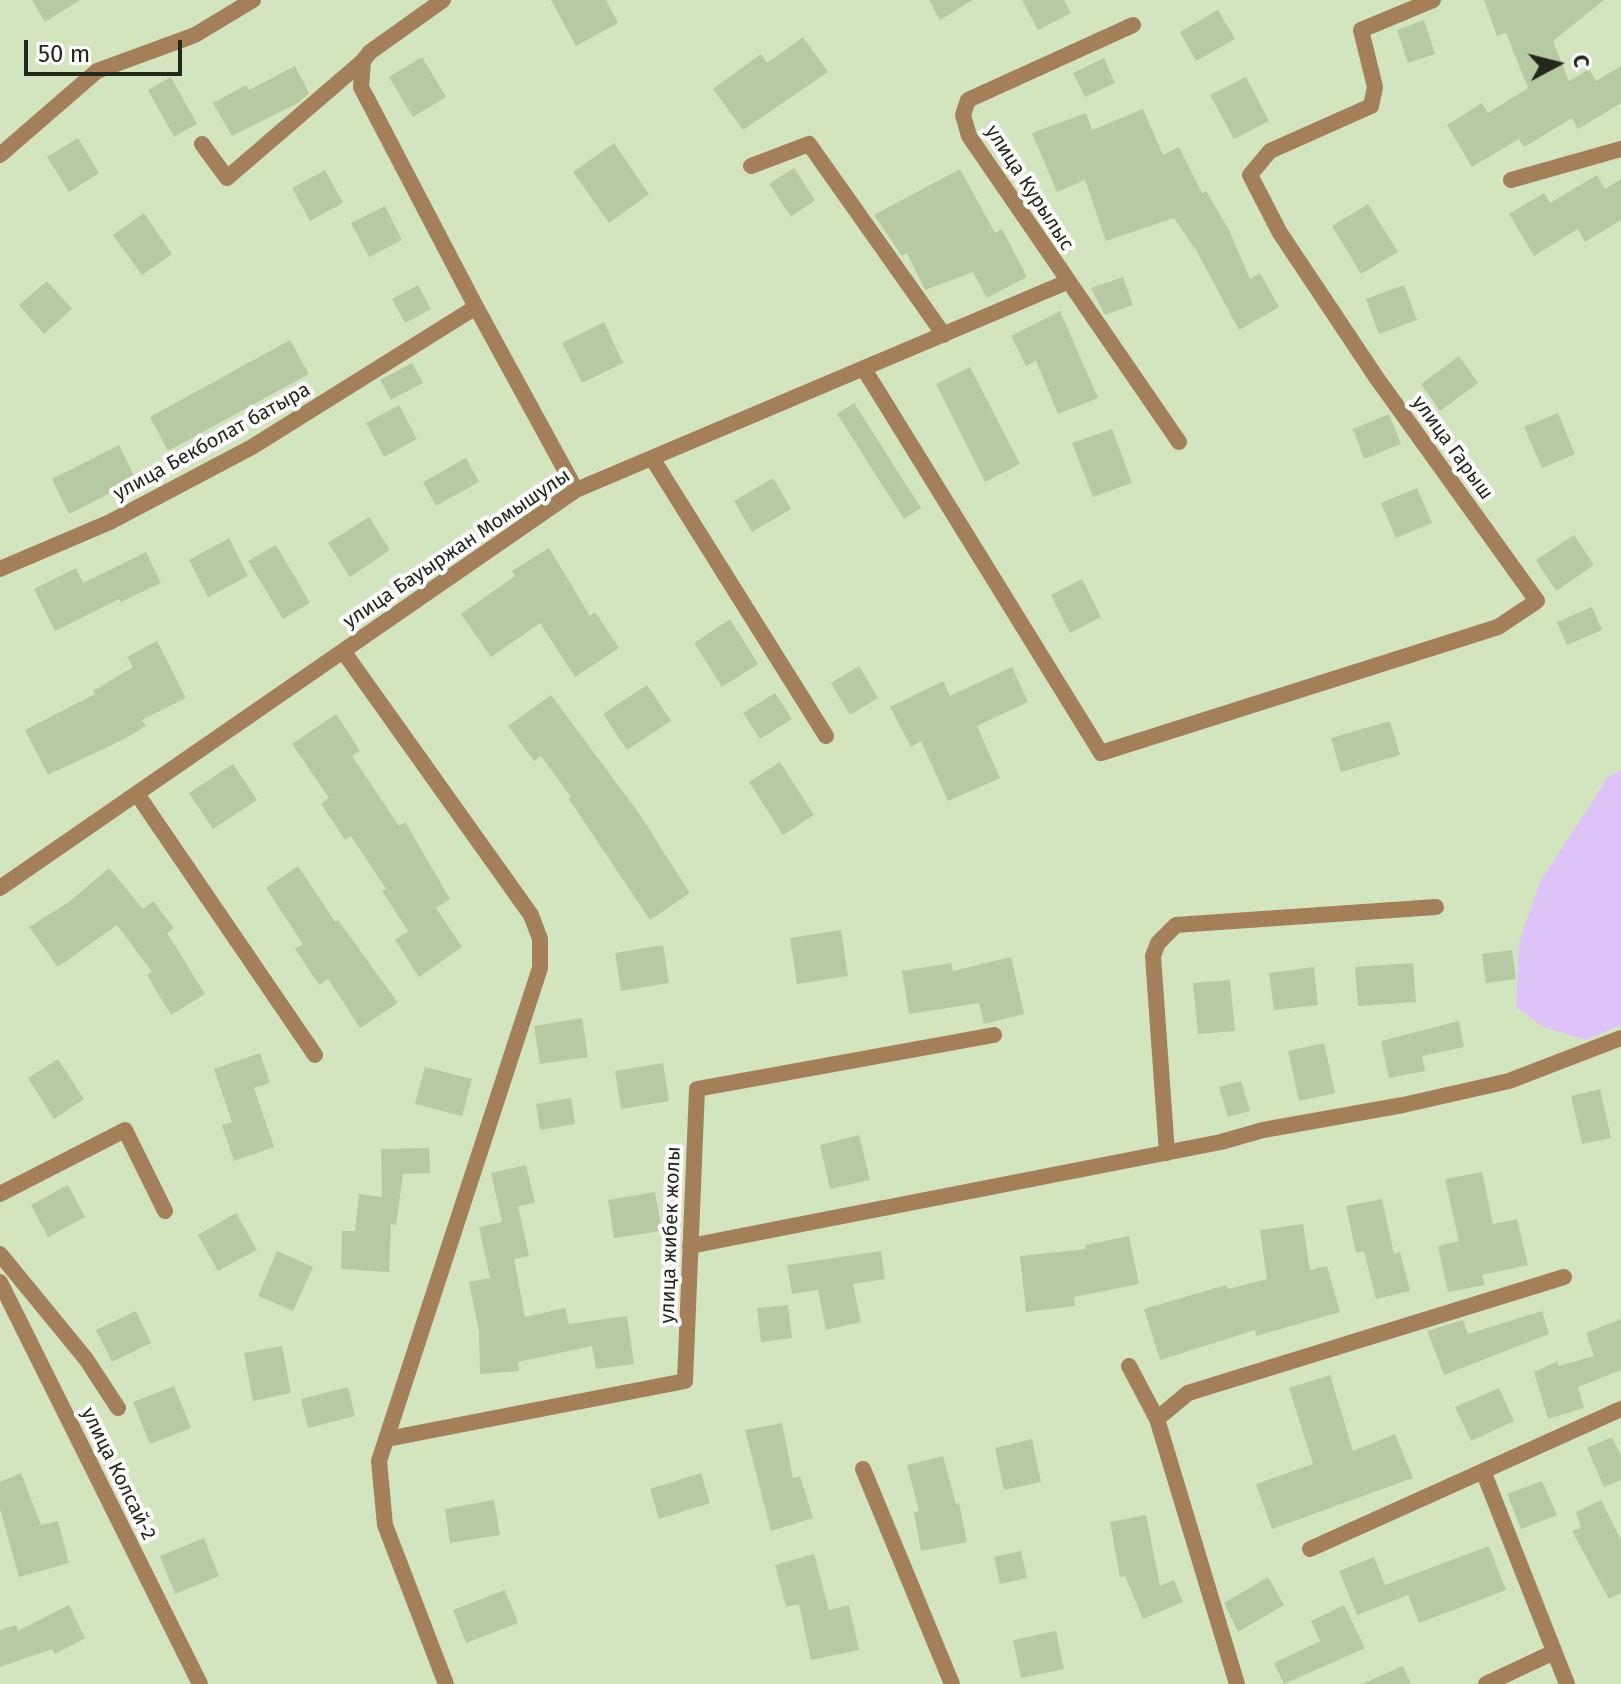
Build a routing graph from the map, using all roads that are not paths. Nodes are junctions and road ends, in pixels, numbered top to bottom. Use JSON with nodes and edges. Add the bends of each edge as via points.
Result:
{"nodes":[{"id":1,"x":253,"y":0,"type":"edge"},
{"id":2,"x":443,"y":0,"type":"edge"},
{"id":3,"x":1433,"y":0,"type":"edge"},
{"id":4,"x":1133,"y":25,"type":"dead end"},
{"id":5,"x":363,"y":61,"type":"junction"},
{"id":6,"x":202,"y":144,"type":"dead end"},
{"id":7,"x":1621,"y":149,"type":"edge"},
{"id":8,"x":0,"y":155,"type":"edge"},
{"id":9,"x":751,"y":166,"type":"dead end"},
{"id":10,"x":1511,"y":180,"type":"dead end"},
{"id":11,"x":1067,"y":282,"type":"junction"},
{"id":12,"x":476,"y":307,"type":"junction"},
{"id":13,"x":944,"y":335,"type":"junction"},
{"id":14,"x":864,"y":369,"type":"junction"},
{"id":15,"x":1179,"y":442,"type":"dead end"},
{"id":16,"x":652,"y":458,"type":"junction"},
{"id":17,"x":576,"y":490,"type":"junction"},
{"id":18,"x":0,"y":569,"type":"edge"},
{"id":19,"x":343,"y":651,"type":"junction"},
{"id":20,"x":826,"y":736,"type":"dead end"},
{"id":21,"x":137,"y":794,"type":"junction"},
{"id":22,"x":0,"y":888,"type":"edge"},
{"id":23,"x":1436,"y":907,"type":"dead end"},
{"id":24,"x":994,"y":1035,"type":"dead end"},
{"id":25,"x":1621,"y":1038,"type":"edge"},
{"id":26,"x":315,"y":1055,"type":"dead end"},
{"id":27,"x":1167,"y":1153,"type":"junction"},
{"id":28,"x":0,"y":1194,"type":"edge"},
{"id":29,"x":165,"y":1211,"type":"dead end"},
{"id":30,"x":690,"y":1246,"type":"junction"},
{"id":31,"x":0,"y":1254,"type":"edge"},
{"id":32,"x":1564,"y":1277,"type":"dead end"},
{"id":33,"x":0,"y":1282,"type":"edge"},
{"id":34,"x":1129,"y":1366,"type":"dead end"},
{"id":35,"x":118,"y":1408,"type":"dead end"},
{"id":36,"x":1621,"y":1409,"type":"edge"},
{"id":37,"x":1157,"y":1419,"type":"junction"},
{"id":38,"x":387,"y":1439,"type":"junction"},
{"id":39,"x":863,"y":1469,"type":"dead end"},
{"id":40,"x":1483,"y":1471,"type":"junction"},
{"id":41,"x":1310,"y":1549,"type":"dead end"},
{"id":42,"x":1554,"y":1652,"type":"junction"},
{"id":43,"x":200,"y":1684,"type":"edge"},
{"id":44,"x":446,"y":1684,"type":"edge"},
{"id":45,"x":952,"y":1684,"type":"edge"},
{"id":46,"x":1237,"y":1684,"type":"edge"},
{"id":47,"x":1486,"y":1684,"type":"edge"},
{"id":48,"x":1567,"y":1684,"type":"edge"}],
"edges":[{"from":1,"to":8,"type":"street","via":[[195,35],[97,71]]},
{"from":2,"to":5,"type":"street"},
{"from":3,"to":14,"type":"street","name":"улица Гарыш","via":[[1361,30],[1375,87],[1371,106],[1270,151],[1250,175],[1280,233],[1367,364],[1537,601],[1498,627],[1101,753]]},
{"from":4,"to":11,"type":"street","name":"улица Курылыс","via":[[968,100],[963,115],[969,136]]},
{"from":5,"to":6,"type":"street","via":[[227,178]]},
{"from":5,"to":12,"type":"street","via":[[366,99]]},
{"from":7,"to":10,"type":"street"},
{"from":9,"to":13,"type":"street","via":[[809,144]]},
{"from":11,"to":13,"type":"street","name":"улица Бауыржан Момышулы"},
{"from":11,"to":15,"type":"street","name":"улица Курылыс"},
{"from":12,"to":17,"type":"street"},
{"from":12,"to":18,"type":"street","name":"улица Бекболат батыра","via":[[252,447],[110,522]]},
{"from":13,"to":14,"type":"street","name":"улица Бауыржан Момышулы"},
{"from":14,"to":16,"type":"street","name":"улица Бауыржан Момышулы"},
{"from":16,"to":17,"type":"street","name":"улица Бауыржан Момышулы"},
{"from":16,"to":20,"type":"street"},
{"from":17,"to":19,"type":"street","name":"улица Бауыржан Момышулы"},
{"from":19,"to":21,"type":"street","name":"улица Бауыржан Момышулы"},
{"from":19,"to":38,"type":"street","via":[[531,915],[540,939],[540,968]]},
{"from":21,"to":22,"type":"street","name":"улица Бауыржан Момышулы"},
{"from":21,"to":26,"type":"street"},
{"from":23,"to":27,"type":"street","via":[[1176,925],[1153,956]]},
{"from":24,"to":30,"type":"street","name":"улица жибек жолы","via":[[697,1089]]},
{"from":25,"to":27,"type":"street","via":[[1509,1081]]},
{"from":27,"to":30,"type":"street"},
{"from":28,"to":29,"type":"street","via":[[125,1130]]},
{"from":30,"to":38,"type":"street","name":"улица жибек жолы","via":[[685,1381]]},
{"from":31,"to":35,"type":"street","via":[[86,1359]]},
{"from":32,"to":37,"type":"street","via":[[1188,1393]]},
{"from":33,"to":43,"type":"street","name":"улица Колсай-2"},
{"from":34,"to":37,"type":"street"},
{"from":36,"to":40,"type":"street"},
{"from":37,"to":46,"type":"street"},
{"from":38,"to":44,"type":"street","via":[[379,1461],[385,1525]]},
{"from":39,"to":45,"type":"street"},
{"from":40,"to":41,"type":"street"},
{"from":40,"to":42,"type":"street"},
{"from":42,"to":47,"type":"street"},
{"from":42,"to":48,"type":"street"}]}
